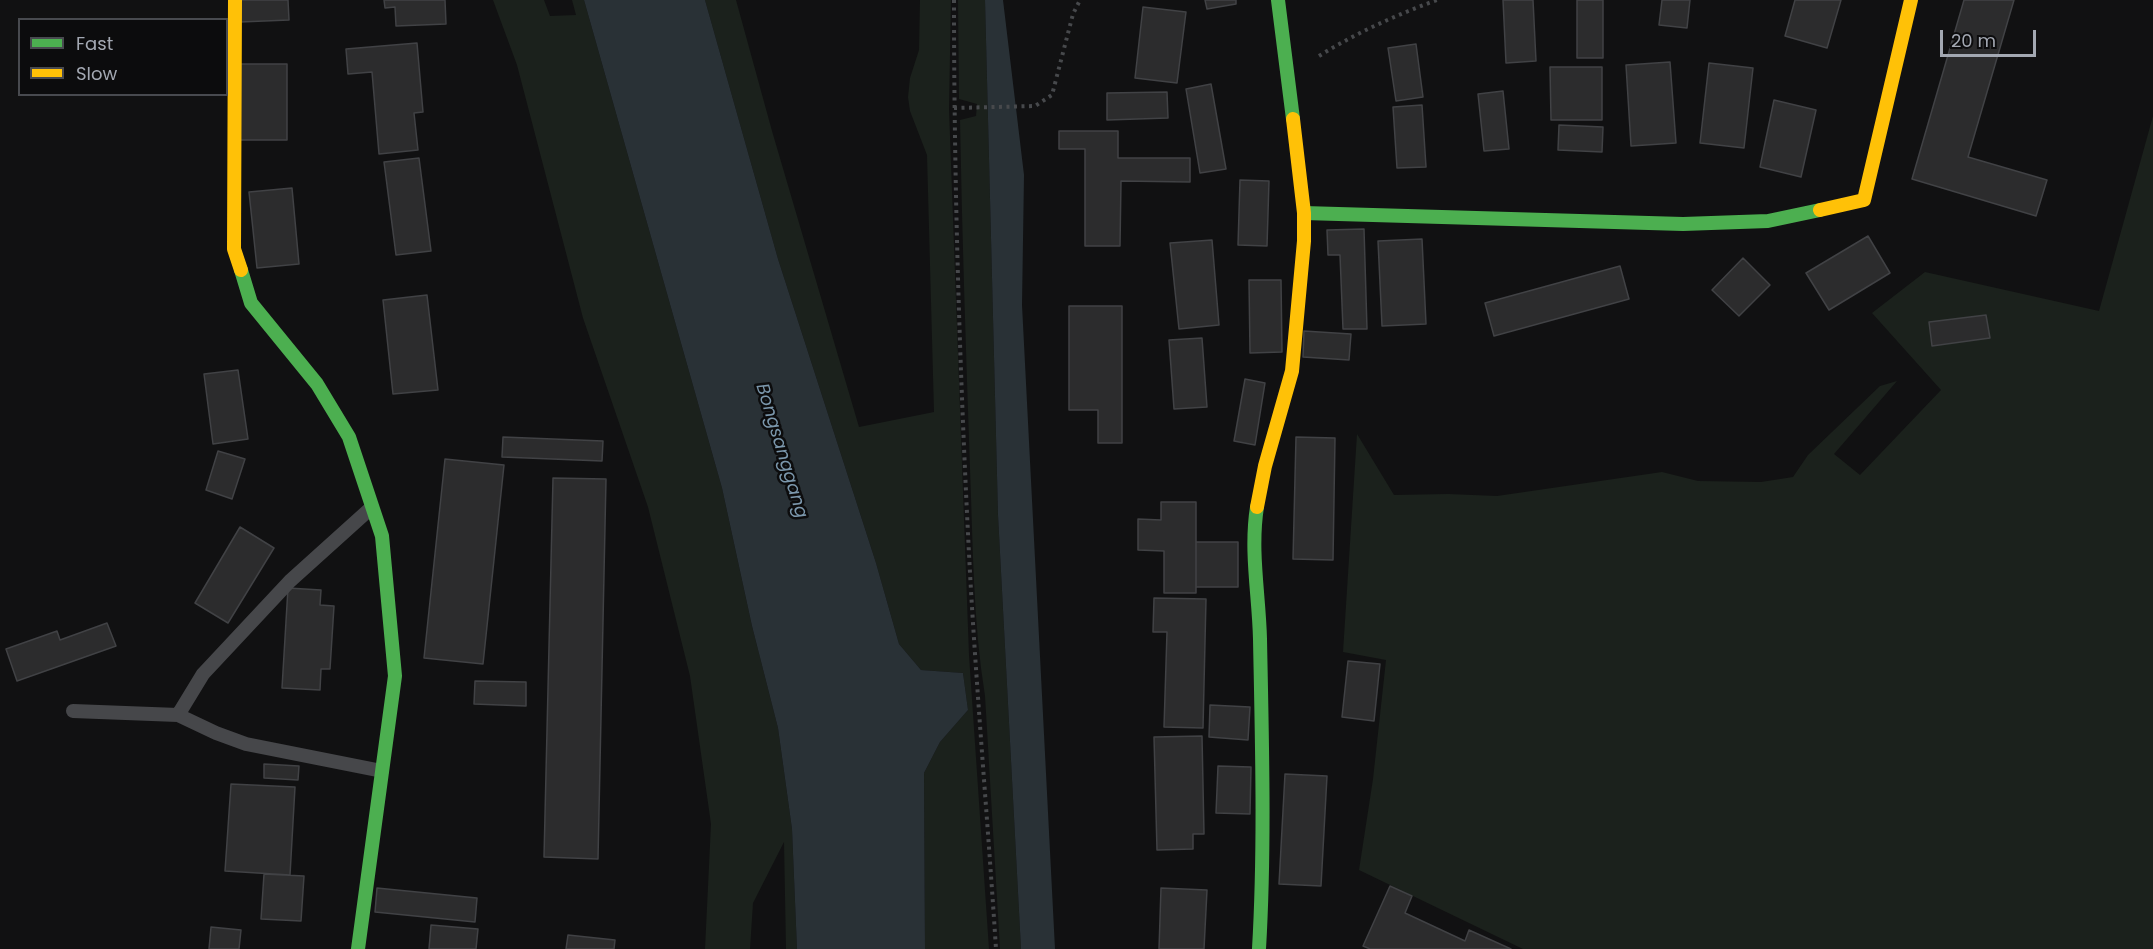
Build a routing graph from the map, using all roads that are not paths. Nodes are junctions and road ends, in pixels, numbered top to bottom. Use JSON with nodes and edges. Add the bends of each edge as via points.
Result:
{"nodes":[{"id":1,"x":235,"y":0,"type":"edge"},
{"id":2,"x":1278,"y":0,"type":"edge"},
{"id":3,"x":1911,"y":0,"type":"edge"},
{"id":4,"x":1304,"y":213,"type":"junction"},
{"id":5,"x":373,"y":507,"type":"junction"},
{"id":6,"x":73,"y":711,"type":"dead end"},
{"id":7,"x":178,"y":715,"type":"junction"},
{"id":8,"x":382,"y":771,"type":"junction"},
{"id":9,"x":358,"y":949,"type":"edge"},
{"id":10,"x":1259,"y":949,"type":"edge"}],
"edges":[{"from":1,"to":5,"type":"street","via":[[234,249],[251,303],[317,384],[349,437]]},
{"from":2,"to":4,"type":"street"},
{"from":3,"to":4,"type":"street","via":[[1864,200],[1767,221],[1683,224]]},
{"from":4,"to":10,"type":"street","via":[[1292,371],[1265,466],[1255,521],[1262,760]]},
{"from":5,"to":7,"type":"lane","via":[[290,581],[203,674]]},
{"from":5,"to":8,"type":"street","via":[[382,536],[395,676]]},
{"from":6,"to":7,"type":"lane"},
{"from":7,"to":8,"type":"lane","via":[[246,744]]},
{"from":8,"to":9,"type":"street"}]}
